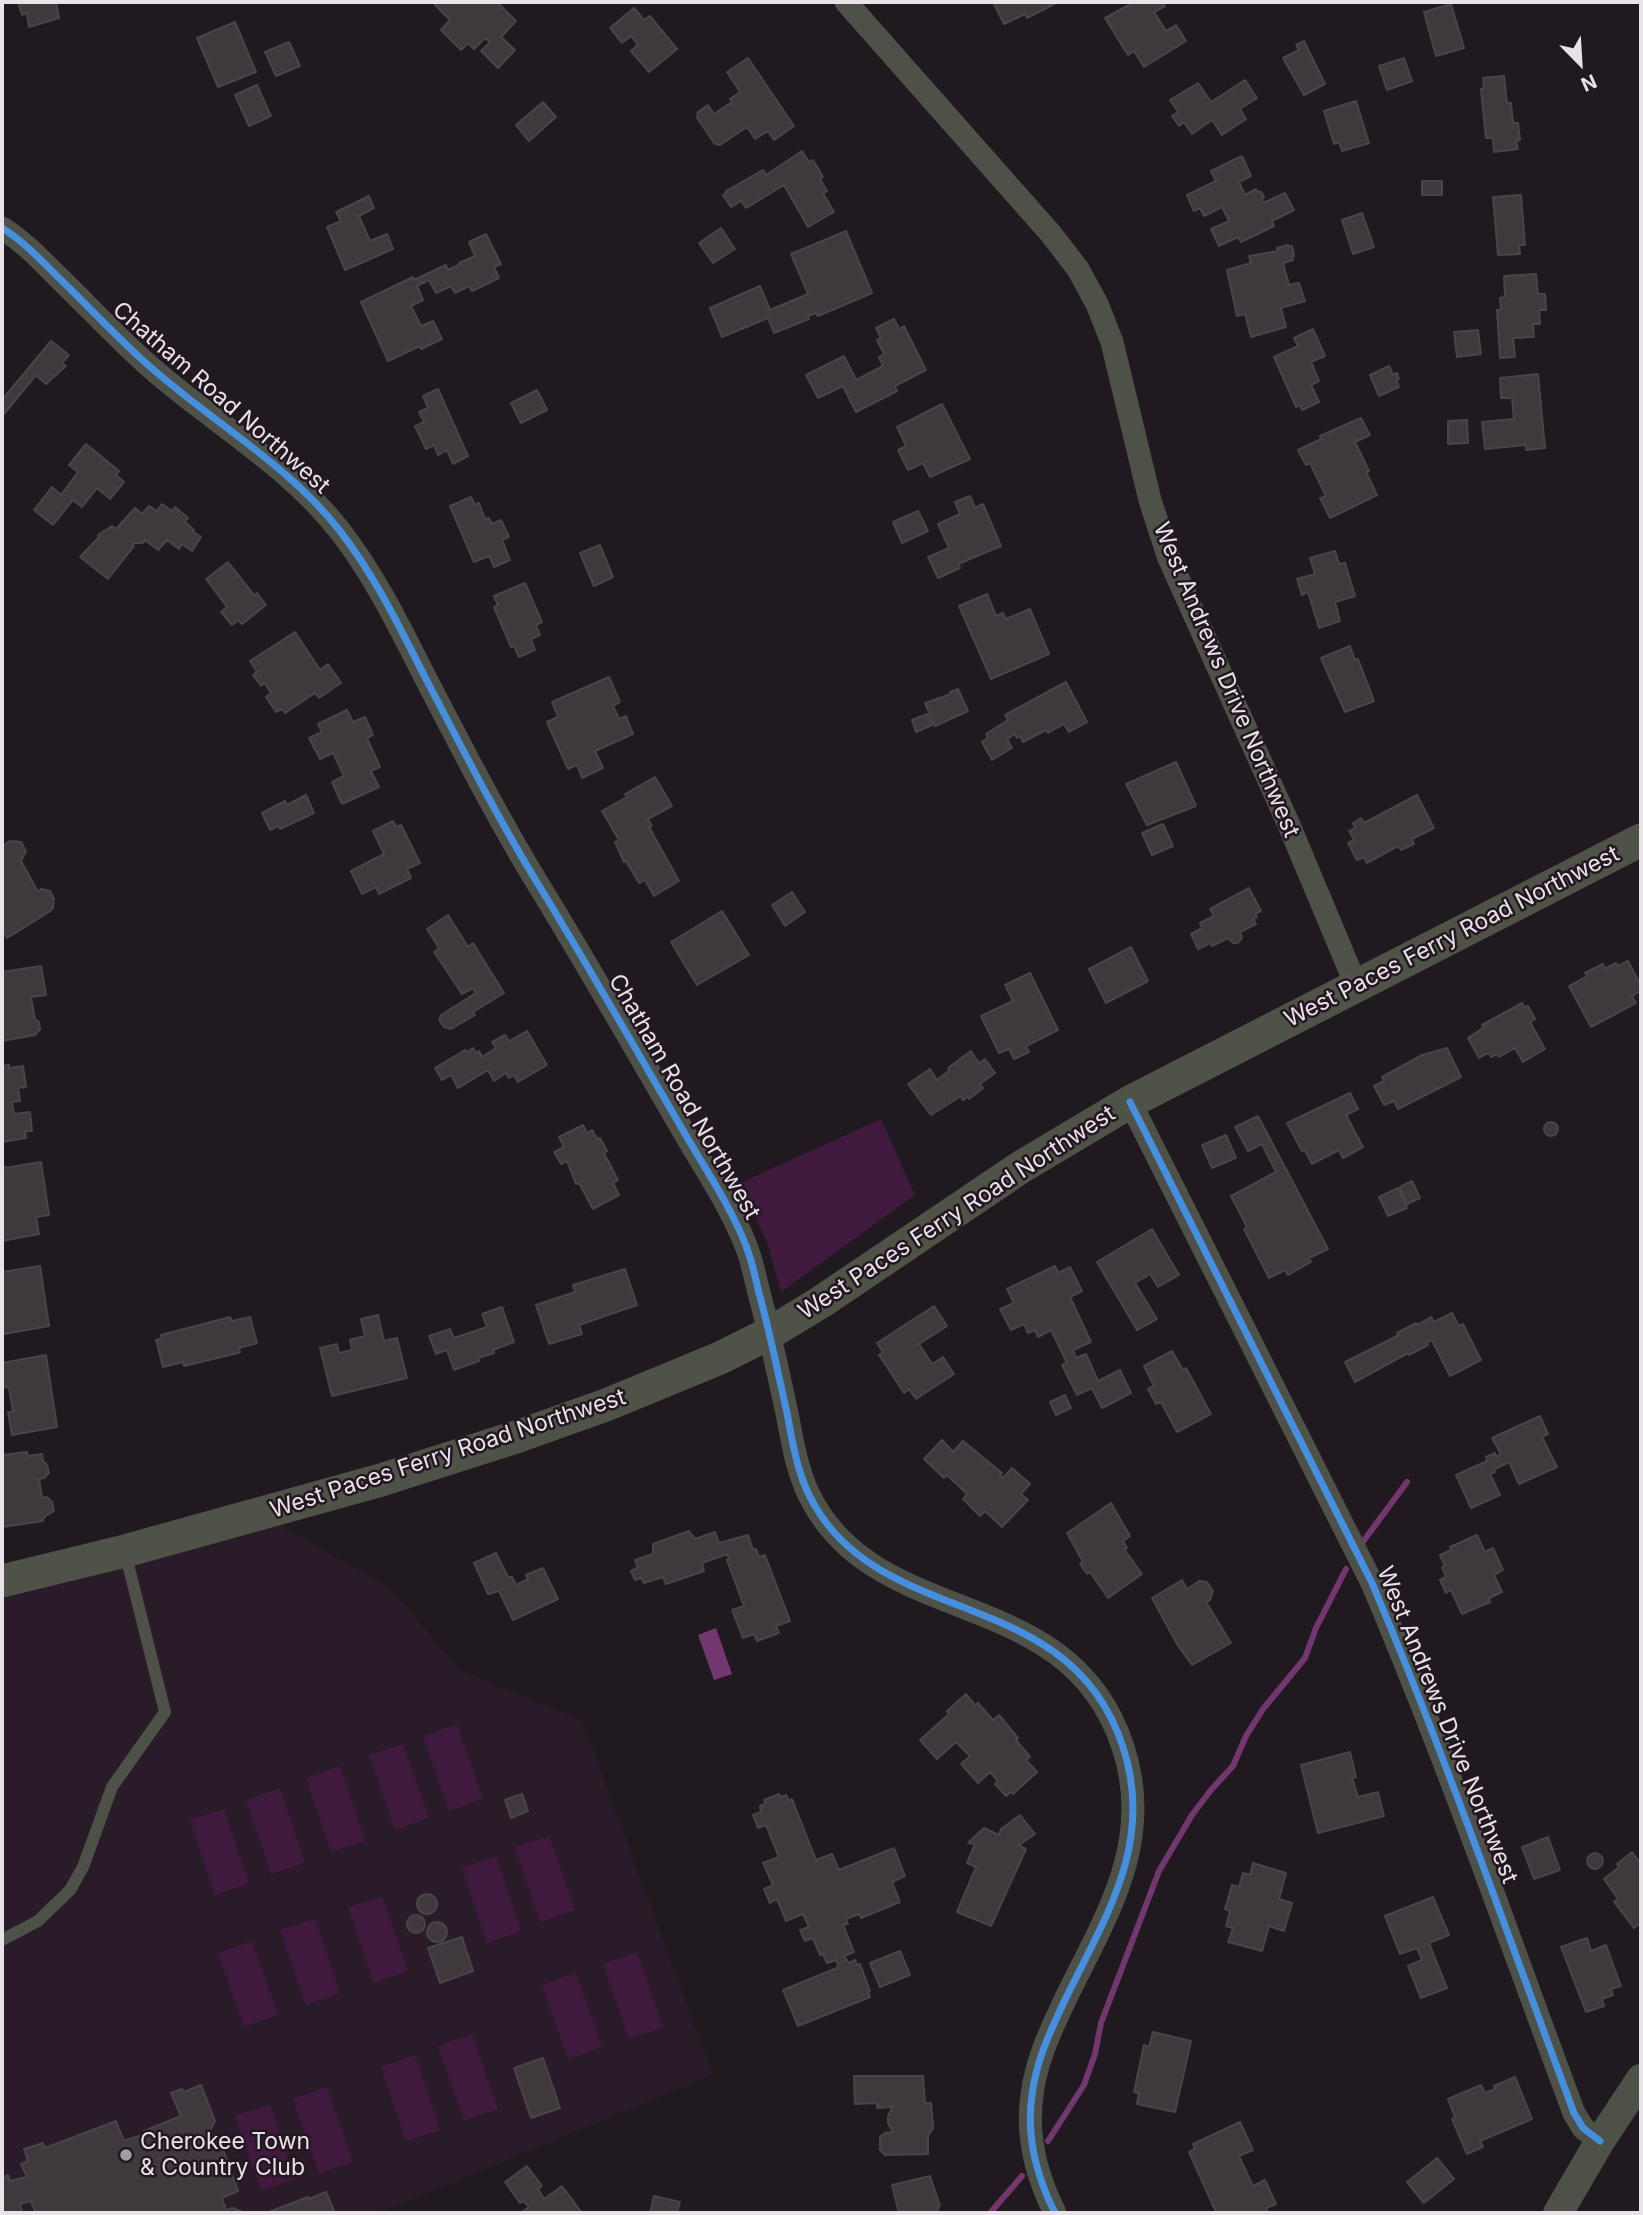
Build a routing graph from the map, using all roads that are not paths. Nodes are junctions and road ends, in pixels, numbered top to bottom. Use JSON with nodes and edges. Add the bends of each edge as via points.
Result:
{"nodes":[{"id":1,"x":846,"y":2,"type":"edge"},
{"id":2,"x":2,"y":228,"type":"edge"},
{"id":3,"x":1641,"y":840,"type":"edge"},
{"id":4,"x":1356,"y":985,"type":"junction"},
{"id":5,"x":1130,"y":1102,"type":"junction"},
{"id":6,"x":770,"y":1333,"type":"junction"},
{"id":7,"x":125,"y":1551,"type":"junction"},
{"id":8,"x":2,"y":1581,"type":"edge"},
{"id":9,"x":2,"y":1940,"type":"edge"},
{"id":10,"x":1641,"y":2079,"type":"edge"},
{"id":11,"x":1600,"y":2141,"type":"junction"},
{"id":12,"x":1055,"y":2213,"type":"edge"},
{"id":13,"x":1558,"y":2213,"type":"edge"}],
"edges":[{"from":1,"to":4,"type":"street","name":"West Andrews Drive Northwest","via":[[1051,233],[1097,304],[1112,342],[1168,556]]},
{"from":2,"to":6,"type":"street","name":"Chatham Road Northwest","via":[[32,251],[141,359],[283,472],[340,530],[381,591],[504,829],[722,1198],[747,1246]]},
{"from":3,"to":4,"type":"main road","name":"West Paces Ferry Road Northwest"},
{"from":4,"to":5,"type":"main road","name":"West Paces Ferry Road Northwest"},
{"from":5,"to":6,"type":"main road","name":"West Paces Ferry Road Northwest","via":[[1021,1167]]},
{"from":5,"to":11,"type":"street","name":"West Andrews Drive Northwest","via":[[1373,1583],[1574,2113],[1583,2128]]},
{"from":6,"to":7,"type":"main road","name":"West Paces Ferry Road Northwest","via":[[606,1405],[516,1437],[369,1484]]},
{"from":6,"to":12,"type":"street","name":"Chatham Road Northwest","via":[[799,1471],[834,1534],[887,1575],[1016,1628],[1051,1648],[1094,1690],[1122,1742],[1133,1800],[1129,1855],[1117,1892],[1041,2052],[1031,2097],[1037,2169]]},
{"from":7,"to":8,"type":"main road","name":"West Paces Ferry Road Northwest"},
{"from":7,"to":9,"type":"lane","via":[[165,1712],[112,1787],[70,1890],[38,1921]]},
{"from":10,"to":11,"type":"street"},
{"from":11,"to":13,"type":"street"}]}
